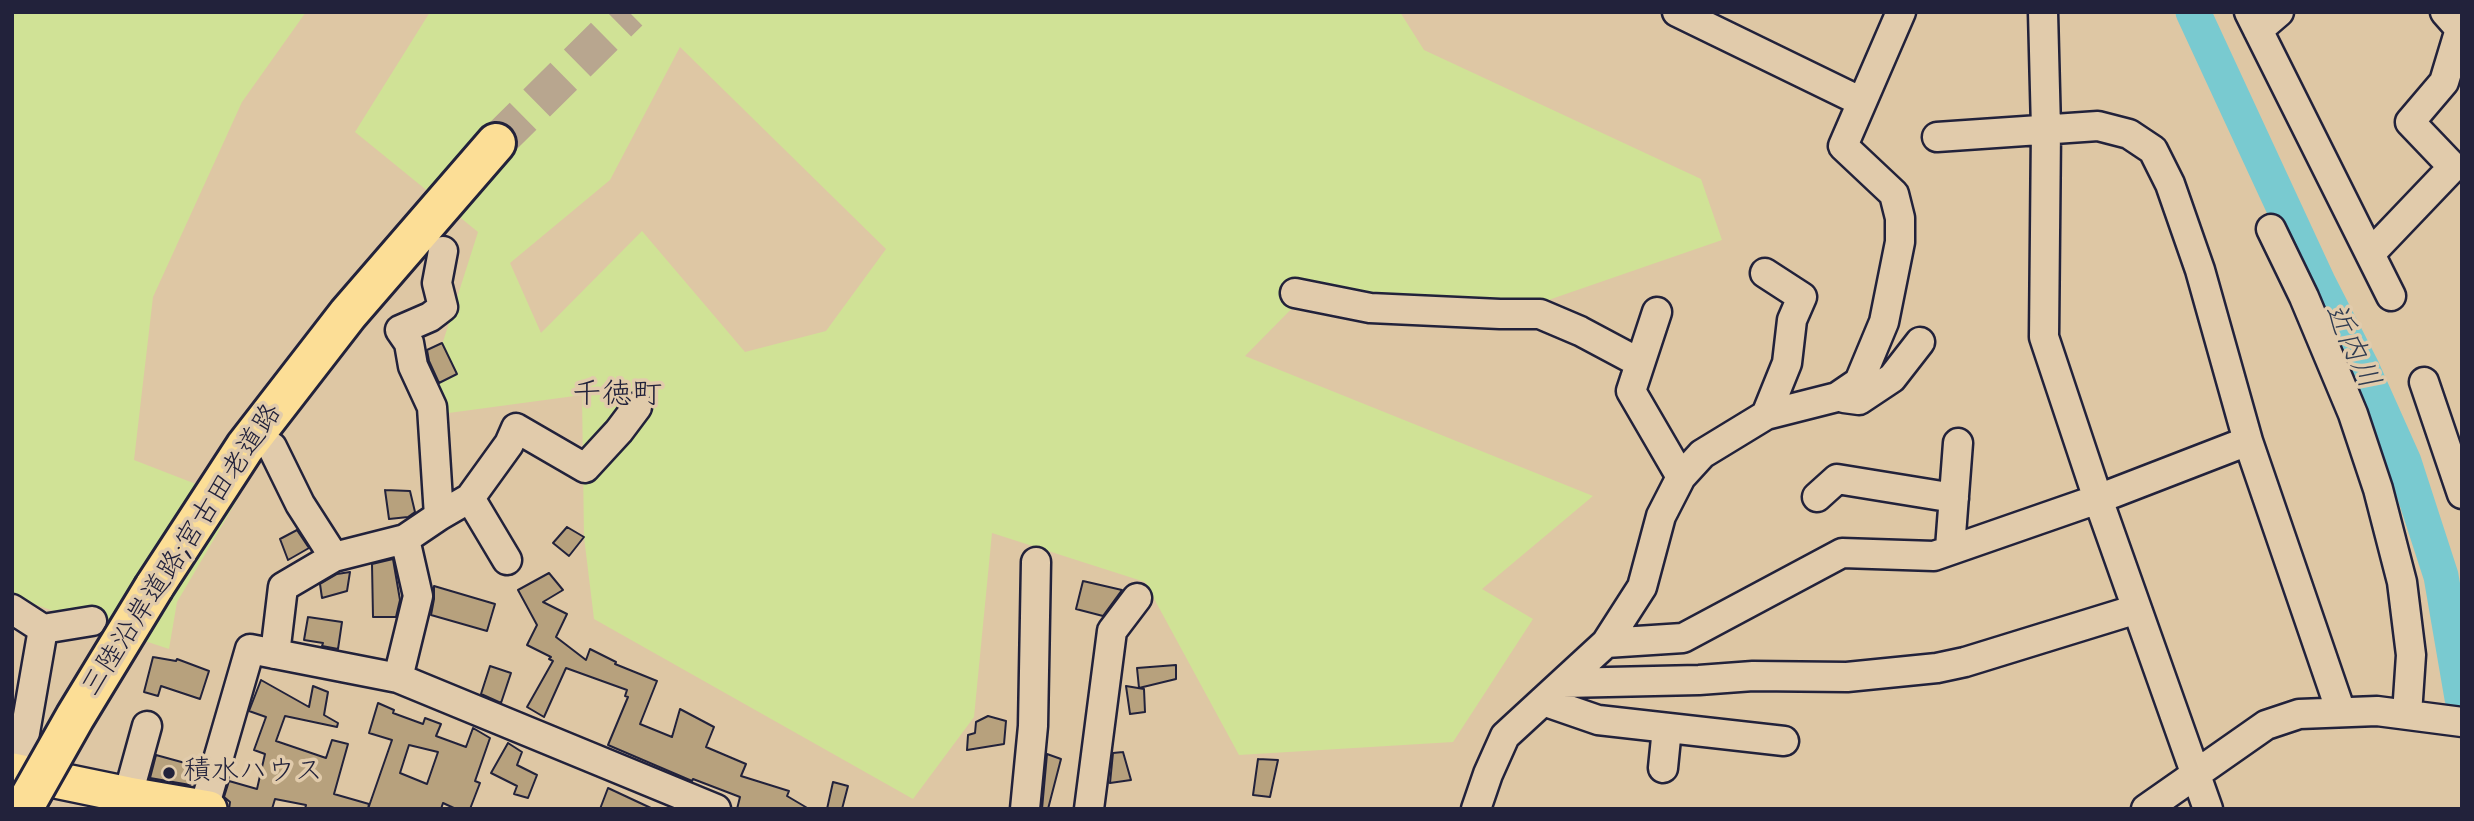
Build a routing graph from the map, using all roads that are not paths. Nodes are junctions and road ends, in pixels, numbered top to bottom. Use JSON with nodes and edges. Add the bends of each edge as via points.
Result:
{"nodes":[{"id":1,"x":1677,"y":12,"type":"edge"},
{"id":2,"x":2043,"y":12,"type":"edge"},
{"id":3,"x":2445,"y":12,"type":"edge"},
{"id":4,"x":1896,"y":14,"type":"edge"},
{"id":5,"x":2262,"y":18,"type":"edge"},
{"id":6,"x":1862,"y":102,"type":"junction"},
{"id":7,"x":2046,"y":129,"type":"junction"},
{"id":8,"x":1937,"y":137,"type":"dead end"},
{"id":9,"x":496,"y":143,"type":"tunnel mouth"},
{"id":10,"x":2271,"y":229,"type":"dead end"},
{"id":11,"x":443,"y":251,"type":"dead end"},
{"id":12,"x":2370,"y":254,"type":"junction"},
{"id":13,"x":1765,"y":273,"type":"dead end"},
{"id":14,"x":1296,"y":293,"type":"dead end"},
{"id":15,"x":2391,"y":296,"type":"dead end"},
{"id":16,"x":1657,"y":312,"type":"dead end"},
{"id":17,"x":1920,"y":342,"type":"dead end"},
{"id":18,"x":1640,"y":363,"type":"junction"},
{"id":19,"x":2424,"y":382,"type":"dead end"},
{"id":20,"x":1838,"y":397,"type":"junction"},
{"id":21,"x":637,"y":407,"type":"dead end"},
{"id":22,"x":1766,"y":415,"type":"junction"},
{"id":23,"x":2248,"y":441,"type":"junction"},
{"id":24,"x":1958,"y":443,"type":"dead end"},
{"id":25,"x":272,"y":447,"type":"dead end"},
{"id":26,"x":1681,"y":477,"type":"junction"},
{"id":27,"x":2460,"y":478,"type":"edge"},
{"id":28,"x":1817,"y":497,"type":"dead end"},
{"id":29,"x":470,"y":498,"type":"junction"},
{"id":30,"x":1954,"y":498,"type":"junction"},
{"id":31,"x":2098,"y":499,"type":"junction"},
{"id":32,"x":439,"y":516,"type":"junction"},
{"id":33,"x":405,"y":539,"type":"junction"},
{"id":34,"x":1951,"y":548,"type":"junction"},
{"id":35,"x":334,"y":558,"type":"junction"},
{"id":36,"x":507,"y":560,"type":"dead end"},
{"id":37,"x":1036,"y":562,"type":"dead end"},
{"id":38,"x":1137,"y":598,"type":"dead end"},
{"id":39,"x":2137,"y":608,"type":"junction"},
{"id":40,"x":12,"y":609,"type":"edge"},
{"id":41,"x":92,"y":621,"type":"dead end"},
{"id":42,"x":43,"y":629,"type":"junction"},
{"id":43,"x":1606,"y":643,"type":"junction"},
{"id":44,"x":275,"y":654,"type":"junction"},
{"id":45,"x":398,"y":678,"type":"junction"},
{"id":46,"x":1553,"y":692,"type":"junction"},
{"id":47,"x":2341,"y":712,"type":"junction"},
{"id":48,"x":2413,"y":716,"type":"junction"},
{"id":49,"x":2462,"y":722,"type":"edge"},
{"id":50,"x":147,"y":726,"type":"dead end"},
{"id":51,"x":1667,"y":728,"type":"junction"},
{"id":52,"x":1784,"y":741,"type":"dead end"},
{"id":53,"x":1663,"y":768,"type":"dead end"},
{"id":54,"x":2196,"y":775,"type":"junction"},
{"id":55,"x":18,"y":784,"type":"edge"},
{"id":56,"x":128,"y":795,"type":"junction"},
{"id":57,"x":207,"y":808,"type":"edge"},
{"id":58,"x":716,"y":809,"type":"edge"},
{"id":59,"x":1025,"y":809,"type":"edge"},
{"id":60,"x":1089,"y":809,"type":"edge"},
{"id":61,"x":1476,"y":809,"type":"edge"},
{"id":62,"x":2146,"y":809,"type":"edge"},
{"id":63,"x":2208,"y":809,"type":"edge"}],
"edges":[{"from":1,"to":6,"type":"street"},
{"from":2,"to":7,"type":"street"},
{"from":3,"to":12,"type":"street","via":[[2460,29],[2444,82],[2410,122],[2453,167]]},
{"from":4,"to":6,"type":"street"},
{"from":5,"to":12,"type":"street"},
{"from":6,"to":20,"type":"street","via":[[1843,146],[1894,194],[1900,242],[1884,322],[1859,382]]},
{"from":7,"to":8,"type":"street"},
{"from":7,"to":23,"type":"street","via":[[2098,126],[2129,134],[2153,150],[2200,270]]},
{"from":7,"to":31,"type":"street","via":[[2044,337]]},
{"from":9,"to":55,"type":"highway","name":"三陸沿岸道路;宮古田老道路","bridge":true,"via":[[348,314],[245,447],[75,717]]},
{"from":10,"to":48,"type":"street","via":[[2353,414],[2378,489],[2404,594]]},
{"from":11,"to":32,"type":"street","via":[[437,283],[443,307],[400,330],[410,343],[413,366],[432,407]]},
{"from":12,"to":15,"type":"street"},
{"from":13,"to":22,"type":"street","via":[[1801,298],[1792,320],[1787,363]]},
{"from":14,"to":18,"type":"street","via":[[1370,308],[1540,314]]},
{"from":16,"to":18,"type":"street"},
{"from":17,"to":20,"type":"street","via":[[1892,378],[1870,393],[1859,400]]},
{"from":18,"to":26,"type":"street","via":[[1631,391]]},
{"from":19,"to":27,"type":"street"},
{"from":20,"to":22,"type":"street"},
{"from":21,"to":29,"type":"street","via":[[586,468],[516,428]]},
{"from":22,"to":26,"type":"street","via":[[1702,454]]},
{"from":23,"to":31,"type":"street"},
{"from":23,"to":47,"type":"street"},
{"from":24,"to":30,"type":"street"},
{"from":25,"to":35,"type":"street","via":[[300,505]]},
{"from":26,"to":43,"type":"street","via":[[1661,516],[1642,587]]},
{"from":28,"to":30,"type":"street","via":[[1837,479]]},
{"from":29,"to":32,"type":"street"},
{"from":29,"to":36,"type":"street"},
{"from":30,"to":34,"type":"street"},
{"from":31,"to":34,"type":"street"},
{"from":31,"to":39,"type":"street"},
{"from":32,"to":33,"type":"street"},
{"from":33,"to":35,"type":"street"},
{"from":33,"to":45,"type":"street","via":[[418,596]]},
{"from":34,"to":43,"type":"street","via":[[1934,556],[1842,553],[1683,638]]},
{"from":35,"to":44,"type":"street","via":[[283,587]]},
{"from":37,"to":59,"type":"street","via":[[1033,726]]},
{"from":38,"to":60,"type":"street","via":[[1112,631]]},
{"from":39,"to":46,"type":"street","via":[[1937,668]]},
{"from":39,"to":54,"type":"street"},
{"from":40,"to":42,"type":"street"},
{"from":41,"to":42,"type":"street"},
{"from":42,"to":55,"type":"street"},
{"from":43,"to":46,"type":"street"},
{"from":44,"to":45,"type":"street"},
{"from":44,"to":57,"type":"street","via":[[250,649]]},
{"from":45,"to":58,"type":"street"},
{"from":46,"to":51,"type":"street","via":[[1598,720]]},
{"from":46,"to":61,"type":"street","via":[[1505,736]]},
{"from":47,"to":48,"type":"street"},
{"from":47,"to":54,"type":"street","via":[[2299,714],[2266,725]]},
{"from":48,"to":49,"type":"street"},
{"from":50,"to":56,"type":"street"},
{"from":51,"to":52,"type":"street"},
{"from":51,"to":53,"type":"street"},
{"from":54,"to":62,"type":"street"},
{"from":54,"to":63,"type":"street"},
{"from":55,"to":56,"type":"main road"},
{"from":56,"to":57,"type":"main road"}]}
